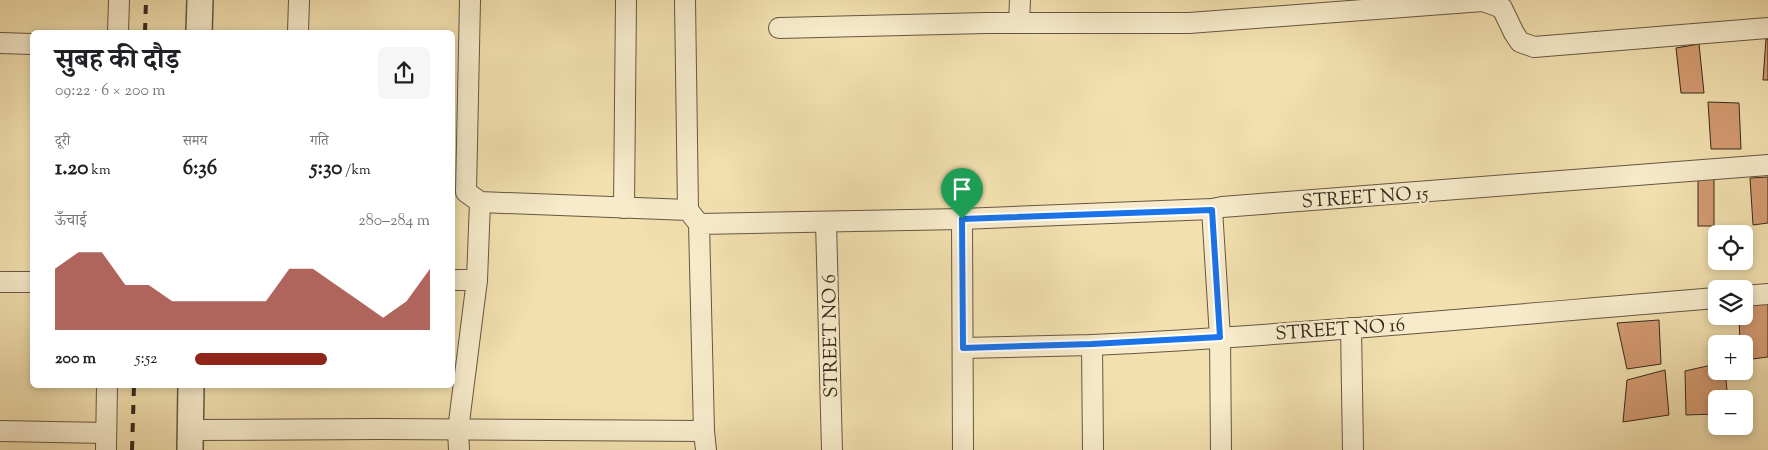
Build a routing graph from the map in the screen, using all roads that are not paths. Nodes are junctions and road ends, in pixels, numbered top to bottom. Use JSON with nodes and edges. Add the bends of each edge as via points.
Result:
{"nodes":[{"id":1,"x":119,"y":0,"type":"edge"},
{"id":2,"x":200,"y":0,"type":"edge"},
{"id":3,"x":299,"y":0,"type":"edge"},
{"id":4,"x":470,"y":0,"type":"edge"},
{"id":5,"x":626,"y":0,"type":"edge"},
{"id":6,"x":685,"y":0,"type":"edge"},
{"id":7,"x":1020,"y":0,"type":"edge"},
{"id":8,"x":1019,"y":23,"type":"junction"},
{"id":9,"x":779,"y":28,"type":"dead end"},
{"id":10,"x":1768,"y":28,"type":"edge"},
{"id":11,"x":118,"y":30,"type":"edge"},
{"id":12,"x":199,"y":30,"type":"edge"},
{"id":13,"x":298,"y":30,"type":"edge"},
{"id":14,"x":0,"y":43,"type":"edge"},
{"id":15,"x":30,"y":44,"type":"edge"},
{"id":16,"x":1768,"y":165,"type":"edge"},
{"id":17,"x":480,"y":202,"type":"junction"},
{"id":18,"x":624,"y":208,"type":"junction"},
{"id":19,"x":1212,"y":210,"type":"junction"},
{"id":20,"x":694,"y":217,"type":"junction"},
{"id":21,"x":962,"y":219,"type":"junction"},
{"id":22,"x":826,"y":222,"type":"junction"},
{"id":23,"x":455,"y":280,"type":"edge"},
{"id":24,"x":476,"y":280,"type":"junction"},
{"id":25,"x":0,"y":282,"type":"edge"},
{"id":26,"x":30,"y":282,"type":"edge"},
{"id":27,"x":1768,"y":294,"type":"edge"},
{"id":28,"x":1753,"y":295,"type":"edge"},
{"id":29,"x":1708,"y":299,"type":"edge"},
{"id":30,"x":1351,"y":328,"type":"junction"},
{"id":31,"x":1220,"y":337,"type":"junction"},
{"id":32,"x":1092,"y":344,"type":"junction"},
{"id":33,"x":963,"y":348,"type":"junction"},
{"id":34,"x":107,"y":388,"type":"edge"},
{"id":35,"x":191,"y":388,"type":"edge"},
{"id":36,"x":458,"y":430,"type":"junction"},
{"id":37,"x":0,"y":431,"type":"edge"},
{"id":38,"x":190,"y":440,"type":"edge"},
{"id":39,"x":705,"y":441,"type":"edge"},
{"id":40,"x":106,"y":442,"type":"edge"},
{"id":41,"x":459,"y":450,"type":"edge"},
{"id":42,"x":832,"y":450,"type":"edge"},
{"id":43,"x":963,"y":450,"type":"edge"},
{"id":44,"x":1093,"y":450,"type":"edge"},
{"id":45,"x":1221,"y":450,"type":"edge"},
{"id":46,"x":1353,"y":450,"type":"edge"}],
"edges":[{"from":1,"to":11,"type":"street"},
{"from":2,"to":12,"type":"street"},
{"from":3,"to":13,"type":"street"},
{"from":4,"to":17,"type":"street","via":[[466,192]]},
{"from":5,"to":18,"type":"street"},
{"from":6,"to":20,"type":"street"},
{"from":7,"to":8,"type":"street"},
{"from":8,"to":9,"type":"street"},
{"from":8,"to":10,"type":"street","via":[[1189,23],[1483,1],[1502,8],[1520,42],[1534,47]]},
{"from":14,"to":15,"type":"street"},
{"from":16,"to":19,"type":"street","name":"STREET NO 15"},
{"from":17,"to":18,"type":"street","name":"STREET NO 15"},
{"from":17,"to":24,"type":"street"},
{"from":18,"to":20,"type":"street","name":"STREET NO 15"},
{"from":19,"to":21,"type":"street","name":"STREET NO 15"},
{"from":19,"to":31,"type":"street"},
{"from":20,"to":22,"type":"street","name":"STREET NO 15"},
{"from":20,"to":39,"type":"street"},
{"from":21,"to":22,"type":"street","name":"STREET NO 15"},
{"from":21,"to":33,"type":"street"},
{"from":22,"to":42,"type":"street","name":"STREET NO 6"},
{"from":23,"to":24,"type":"street"},
{"from":24,"to":36,"type":"street"},
{"from":25,"to":26,"type":"street"},
{"from":27,"to":28,"type":"street"},
{"from":29,"to":30,"type":"street","name":"STREET NO 16"},
{"from":30,"to":31,"type":"street","name":"STREET NO 16"},
{"from":30,"to":46,"type":"street"},
{"from":31,"to":32,"type":"street","name":"STREET NO 16"},
{"from":31,"to":45,"type":"street"},
{"from":32,"to":33,"type":"street","name":"STREET NO 16"},
{"from":32,"to":44,"type":"street"},
{"from":33,"to":43,"type":"street"},
{"from":34,"to":40,"type":"street"},
{"from":35,"to":38,"type":"street"},
{"from":36,"to":38,"type":"street"},
{"from":36,"to":39,"type":"street"},
{"from":36,"to":41,"type":"street"},
{"from":37,"to":40,"type":"street"}]}
